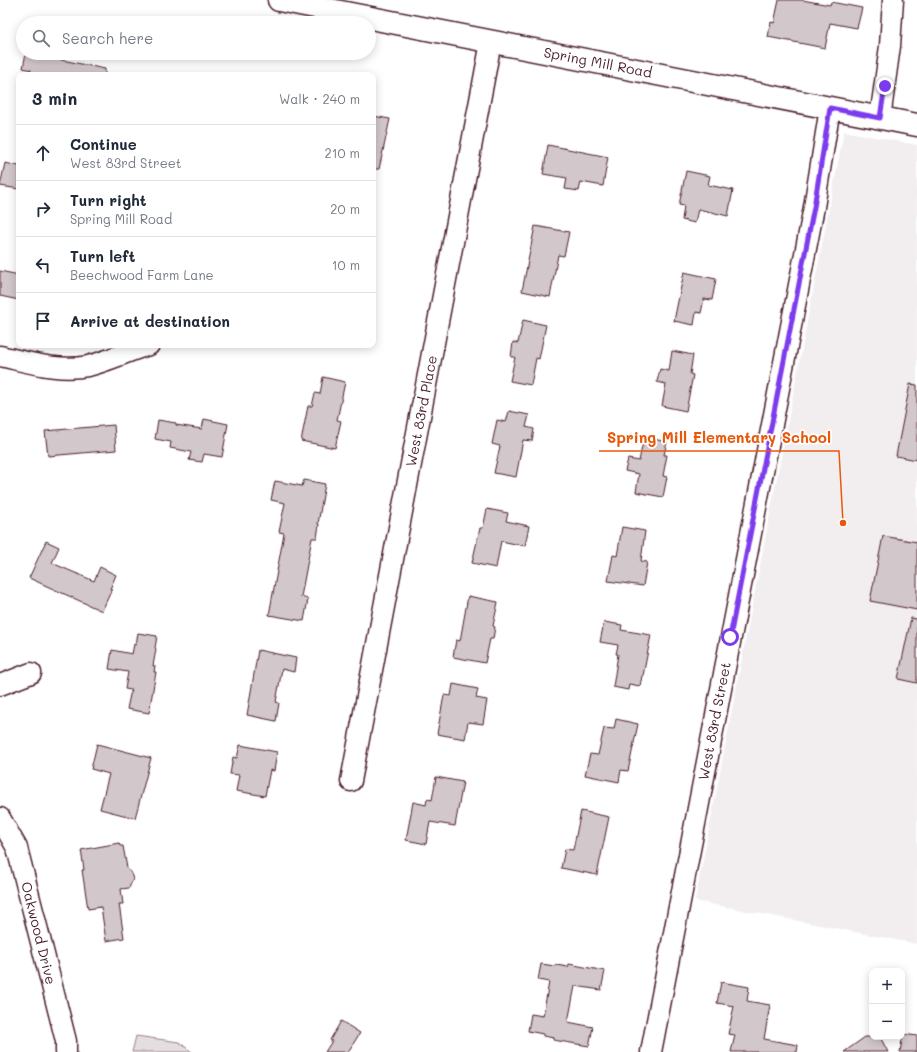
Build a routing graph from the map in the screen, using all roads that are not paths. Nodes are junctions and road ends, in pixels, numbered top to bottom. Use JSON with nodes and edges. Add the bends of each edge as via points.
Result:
{"nodes":[{"id":1,"x":279,"y":0,"type":"edge"},
{"id":2,"x":893,"y":0,"type":"edge"},
{"id":3,"x":324,"y":4,"type":"edge"},
{"id":4,"x":491,"y":42,"type":"junction"},
{"id":5,"x":830,"y":108,"type":"junction"},
{"id":6,"x":880,"y":118,"type":"junction"},
{"id":7,"x":917,"y":125,"type":"edge"},
{"id":8,"x":141,"y":348,"type":"edge"},
{"id":9,"x":0,"y":356,"type":"edge"},
{"id":10,"x":31,"y":673,"type":"dead end"},
{"id":11,"x":0,"y":685,"type":"edge"},
{"id":12,"x":351,"y":781,"type":"dead end"},
{"id":13,"x":0,"y":818,"type":"edge"},
{"id":14,"x":66,"y":1052,"type":"edge"},
{"id":15,"x":651,"y":1052,"type":"edge"}],
"edges":[{"from":1,"to":3,"type":"street","name":"Spring Mill Road"},
{"from":2,"to":6,"type":"street","via":[[890,46]]},
{"from":3,"to":4,"type":"street","name":"Spring Mill Road"},
{"from":4,"to":5,"type":"street","name":"Spring Mill Road"},
{"from":4,"to":12,"type":"street","name":"West 83rd Place"},
{"from":5,"to":6,"type":"street","name":"Spring Mill Road"},
{"from":5,"to":15,"type":"street","name":"West 83rd Street","via":[[814,207]]},
{"from":6,"to":7,"type":"street","name":"Spring Mill Road"},
{"from":8,"to":9,"type":"street","via":[[79,367],[48,366]]},
{"from":10,"to":11,"type":"street"},
{"from":13,"to":14,"type":"street","name":"Oakwood Drive","via":[[18,848],[66,1041]]}]}
